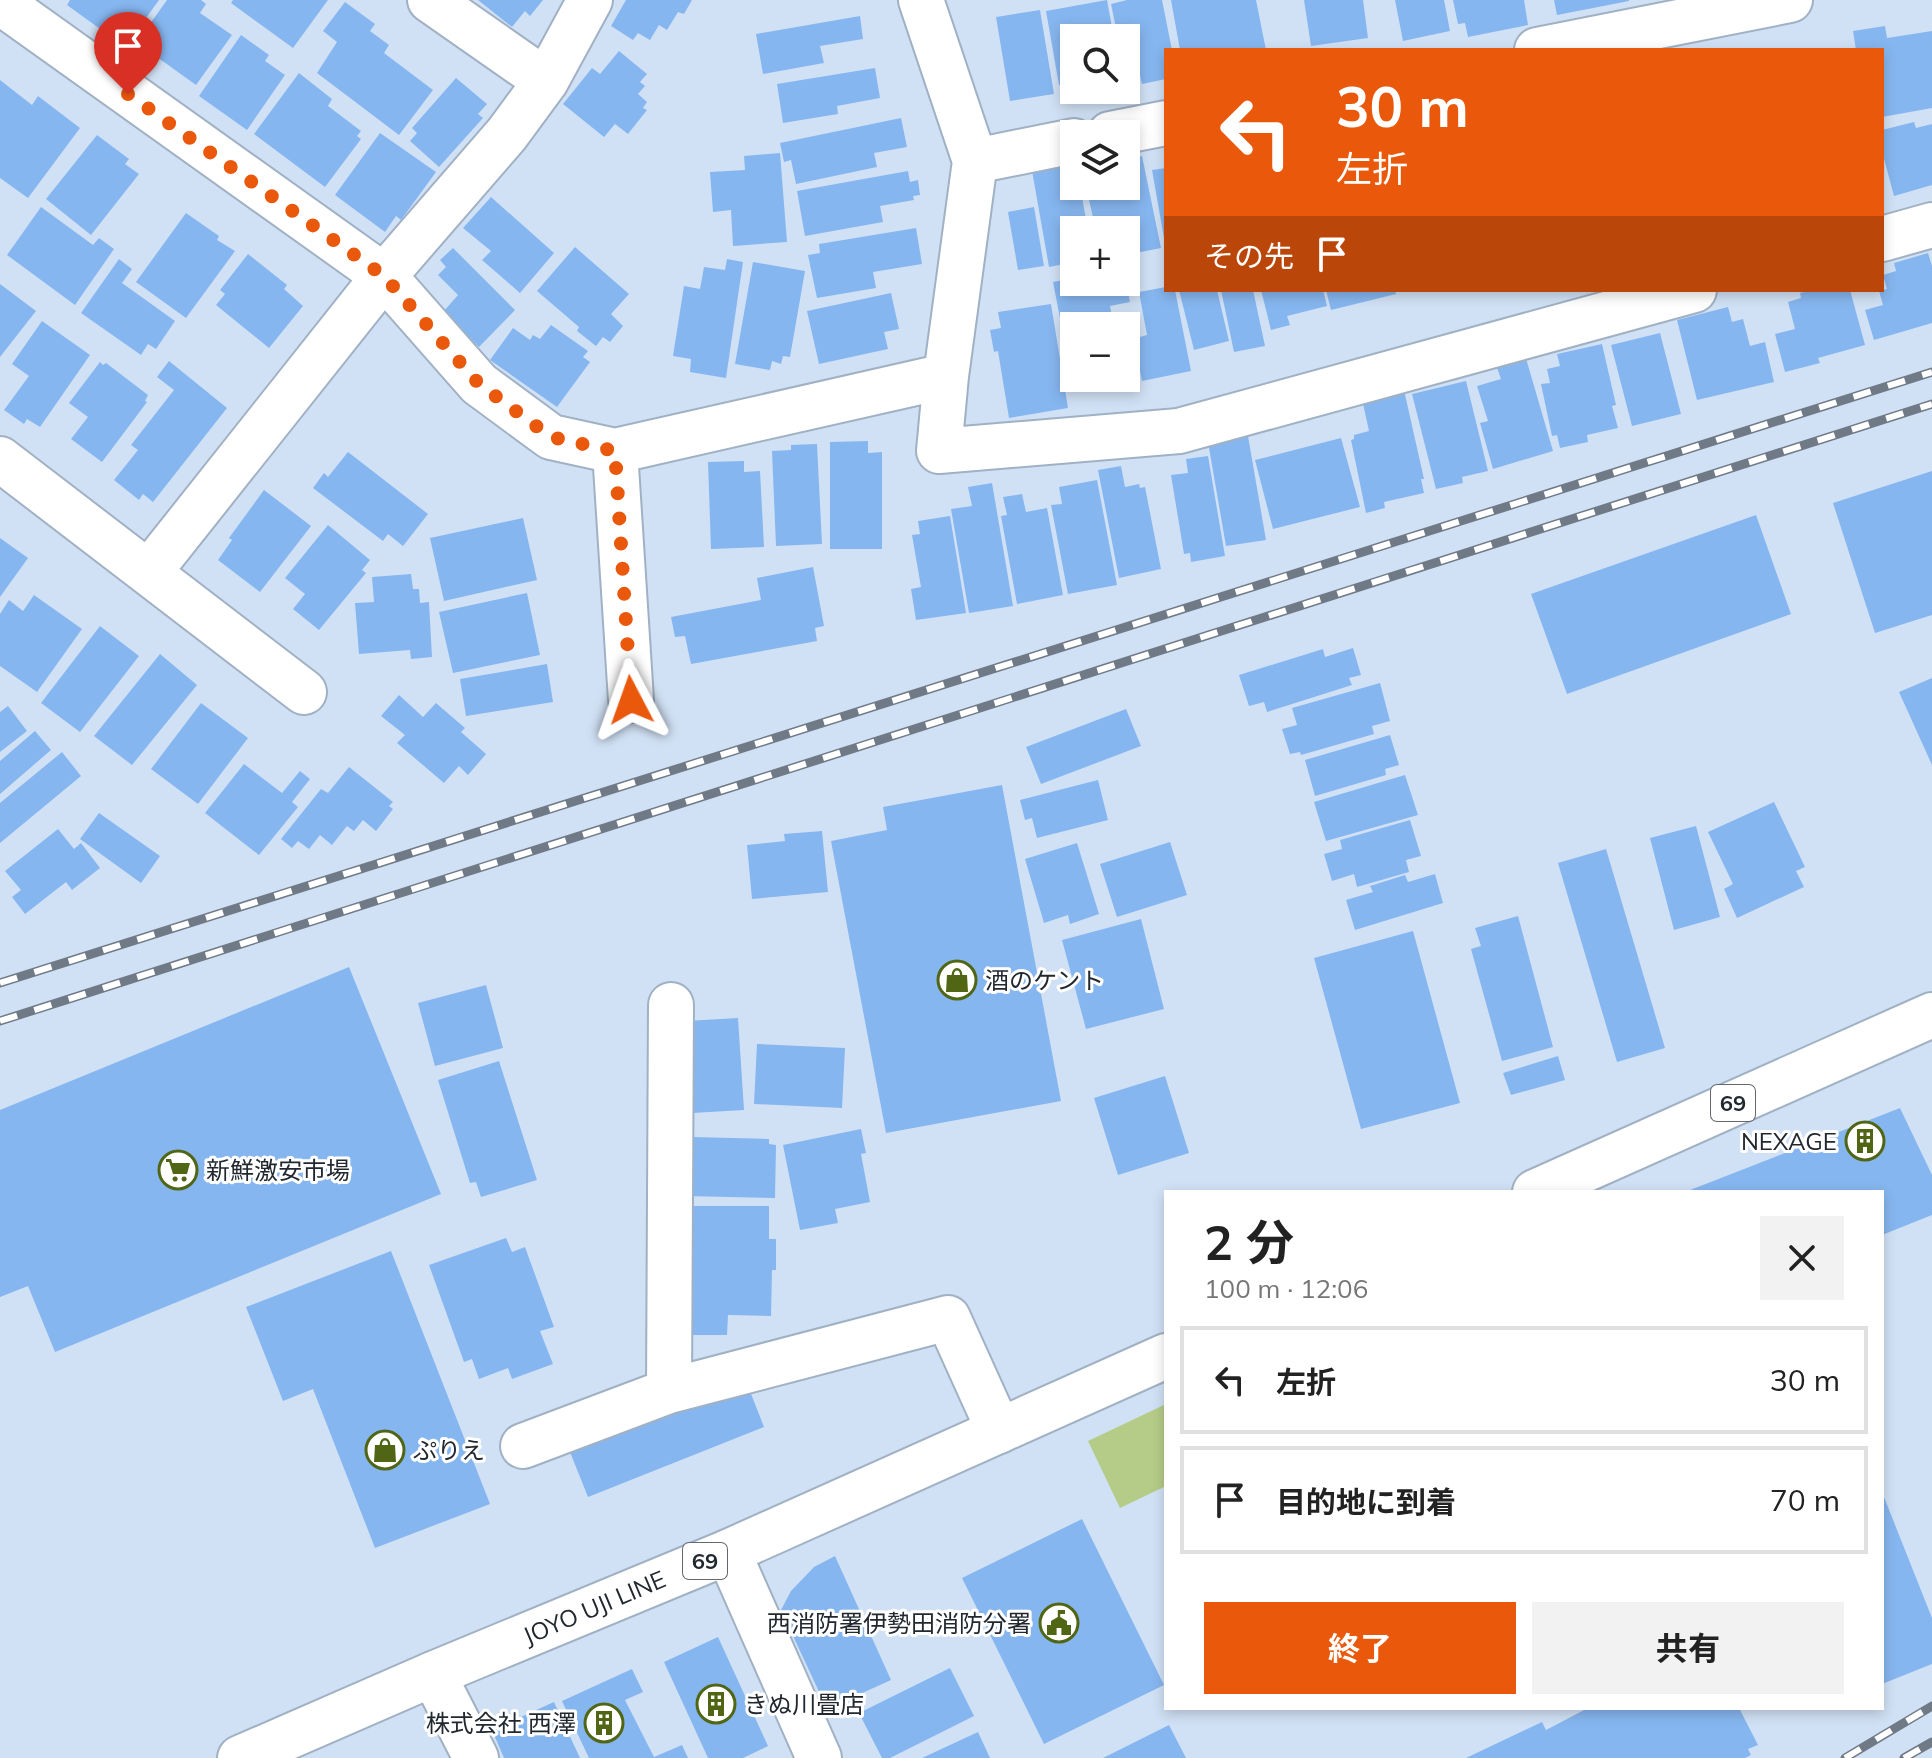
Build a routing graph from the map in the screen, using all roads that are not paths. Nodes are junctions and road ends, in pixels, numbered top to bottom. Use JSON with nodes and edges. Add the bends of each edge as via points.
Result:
{"nodes":[{"id":1,"x":430,"y":0,"type":"edge"},
{"id":2,"x":590,"y":0,"type":"edge"},
{"id":3,"x":921,"y":0,"type":"edge"},
{"id":4,"x":1790,"y":0,"type":"edge"},
{"id":5,"x":0,"y":2,"type":"edge"},
{"id":6,"x":1547,"y":48,"type":"edge"},
{"id":7,"x":546,"y":81,"type":"junction"},
{"id":8,"x":1164,"y":123,"type":"edge"},
{"id":9,"x":1140,"y":128,"type":"edge"},
{"id":10,"x":1060,"y":144,"type":"edge"},
{"id":11,"x":975,"y":161,"type":"junction"},
{"id":12,"x":1932,"y":225,"type":"edge"},
{"id":13,"x":1884,"y":238,"type":"edge"},
{"id":14,"x":384,"y":276,"type":"junction"},
{"id":15,"x":1687,"y":292,"type":"edge"},
{"id":16,"x":946,"y":376,"type":"junction"},
{"id":17,"x":615,"y":451,"type":"junction"},
{"id":18,"x":0,"y":459,"type":"edge"},
{"id":19,"x":149,"y":572,"type":"junction"},
{"id":20,"x":304,"y":692,"type":"dead end"},
{"id":21,"x":631,"y":700,"type":"dead end"},
{"id":22,"x":671,"y":1005,"type":"dead end"},
{"id":23,"x":1932,"y":1015,"type":"edge"},
{"id":24,"x":1539,"y":1190,"type":"edge"},
{"id":25,"x":1164,"y":1357,"type":"edge"},
{"id":26,"x":669,"y":1391,"type":"junction"},
{"id":27,"x":999,"y":1431,"type":"junction"},
{"id":28,"x":523,"y":1446,"type":"dead end"},
{"id":29,"x":728,"y":1552,"type":"junction"},
{"id":30,"x":433,"y":1674,"type":"junction"},
{"id":31,"x":240,"y":1758,"type":"edge"},
{"id":32,"x":476,"y":1758,"type":"edge"},
{"id":33,"x":819,"y":1758,"type":"edge"}],
"edges":[{"from":1,"to":7,"type":"street"},
{"from":2,"to":7,"type":"street"},
{"from":3,"to":11,"type":"street"},
{"from":4,"to":6,"type":"street"},
{"from":5,"to":14,"type":"street"},
{"from":7,"to":14,"type":"street"},
{"from":8,"to":9,"type":"street"},
{"from":10,"to":11,"type":"street"},
{"from":11,"to":16,"type":"street"},
{"from":12,"to":13,"type":"street"},
{"from":14,"to":17,"type":"street","via":[[479,384],[551,437]]},
{"from":14,"to":19,"type":"street"},
{"from":15,"to":16,"type":"street","via":[[1179,431],[939,451]]},
{"from":16,"to":17,"type":"street"},
{"from":17,"to":21,"type":"street"},
{"from":18,"to":19,"type":"street"},
{"from":19,"to":20,"type":"street"},
{"from":22,"to":26,"type":"street"},
{"from":23,"to":24,"type":"street","number":"69"},
{"from":25,"to":27,"type":"street","name":"JOYO UJI LINE","number":"69"},
{"from":26,"to":27,"type":"street","via":[[948,1318]]},
{"from":26,"to":28,"type":"street"},
{"from":27,"to":29,"type":"street","name":"JOYO UJI LINE","number":"69"},
{"from":29,"to":30,"type":"street","name":"JOYO UJI LINE","number":"69"},
{"from":29,"to":33,"type":"street"},
{"from":30,"to":31,"type":"street","name":"JOYO UJI LINE","number":"69"},
{"from":30,"to":32,"type":"street"}]}
